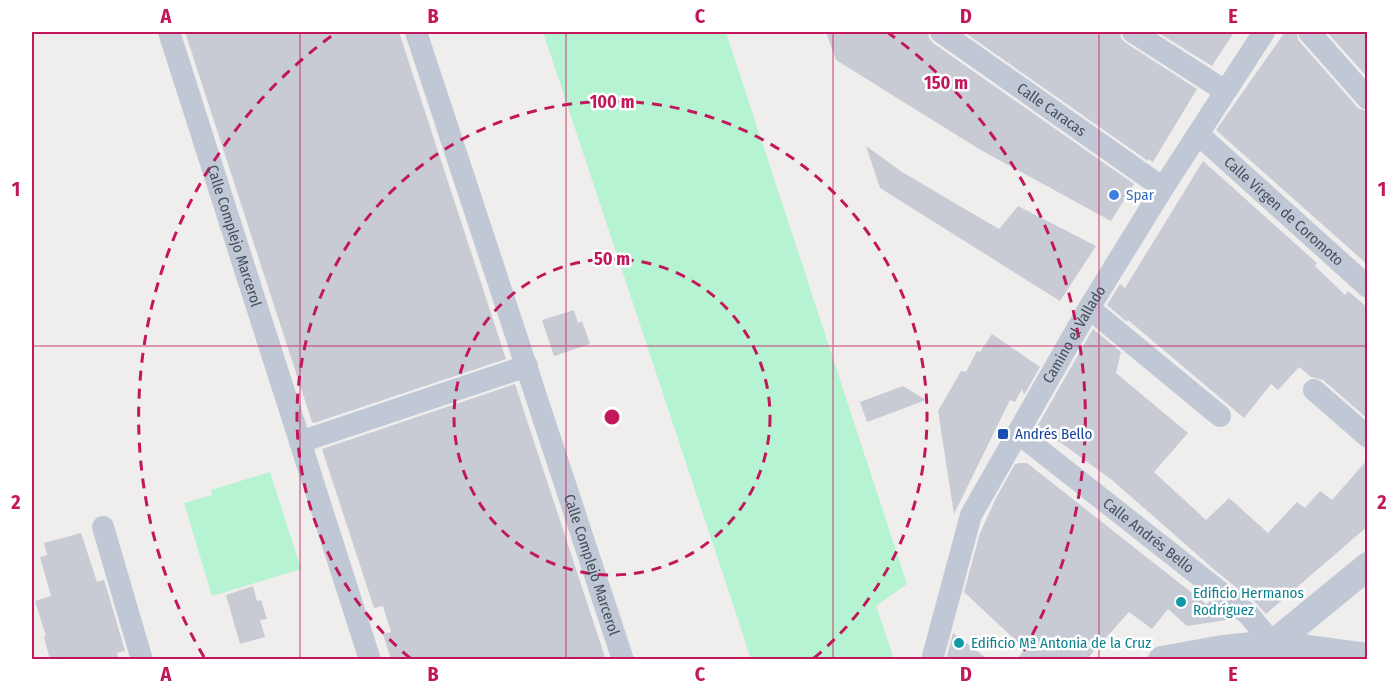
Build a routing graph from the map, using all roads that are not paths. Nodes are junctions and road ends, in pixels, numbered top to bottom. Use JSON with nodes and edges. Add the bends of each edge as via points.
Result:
{"nodes":[{"id":1,"x":169,"y":32,"type":"edge"},
{"id":2,"x":416,"y":32,"type":"edge"},
{"id":3,"x":942,"y":32,"type":"edge"},
{"id":4,"x":1133,"y":32,"type":"edge"},
{"id":5,"x":1264,"y":32,"type":"edge"},
{"id":6,"x":1309,"y":32,"type":"edge"},
{"id":7,"x":1225,"y":91,"type":"junction"},
{"id":8,"x":1368,"y":99,"type":"edge"},
{"id":9,"x":1199,"y":135,"type":"junction"},
{"id":10,"x":1163,"y":188,"type":"junction"},
{"id":11,"x":1368,"y":287,"type":"edge"},
{"id":12,"x":1089,"y":308,"type":"junction"},
{"id":13,"x":527,"y":366,"type":"junction"},
{"id":14,"x":1314,"y":390,"type":"dead end"},
{"id":15,"x":1220,"y":416,"type":"dead end"},
{"id":16,"x":1018,"y":433,"type":"junction"},
{"id":17,"x":1368,"y":437,"type":"edge"},
{"id":18,"x":300,"y":442,"type":"junction"},
{"id":19,"x":103,"y":527,"type":"dead end"},
{"id":20,"x":1368,"y":566,"type":"edge"},
{"id":21,"x":1273,"y":644,"type":"junction"},
{"id":22,"x":1368,"y":657,"type":"edge"},
{"id":23,"x":1172,"y":659,"type":"edge"},
{"id":24,"x":142,"y":660,"type":"edge"},
{"id":25,"x":370,"y":660,"type":"edge"},
{"id":26,"x":623,"y":660,"type":"edge"},
{"id":27,"x":932,"y":660,"type":"edge"}],
"edges":[{"from":1,"to":18,"type":"street","name":"Calle Complejo Marcerol"},
{"from":2,"to":13,"type":"street","name":"Calle Complejo Marcerol"},
{"from":3,"to":10,"type":"street","name":"Calle Caracas"},
{"from":4,"to":7,"type":"street"},
{"from":5,"to":7,"type":"street","name":"Camino el Vallado"},
{"from":6,"to":8,"type":"street"},
{"from":7,"to":9,"type":"street","name":"Camino el Vallado"},
{"from":9,"to":10,"type":"street","name":"Camino el Vallado"},
{"from":9,"to":11,"type":"street","name":"Calle Virgen de Coromoto"},
{"from":10,"to":12,"type":"street","name":"Camino el Vallado"},
{"from":12,"to":15,"type":"street"},
{"from":12,"to":16,"type":"street","name":"Camino el Vallado"},
{"from":13,"to":18,"type":"street"},
{"from":13,"to":26,"type":"street","name":"Calle Complejo Marcerol"},
{"from":14,"to":17,"type":"street"},
{"from":16,"to":21,"type":"street","name":"Calle Andrés Bello","via":[[1248,614]]},
{"from":16,"to":27,"type":"street","name":"Camino el Vallado","via":[[971,515]]},
{"from":18,"to":25,"type":"street","name":"Calle Complejo Marcerol"},
{"from":19,"to":24,"type":"street"},
{"from":20,"to":21,"type":"street"},
{"from":21,"to":22,"type":"street"},
{"from":21,"to":23,"type":"street"}]}
